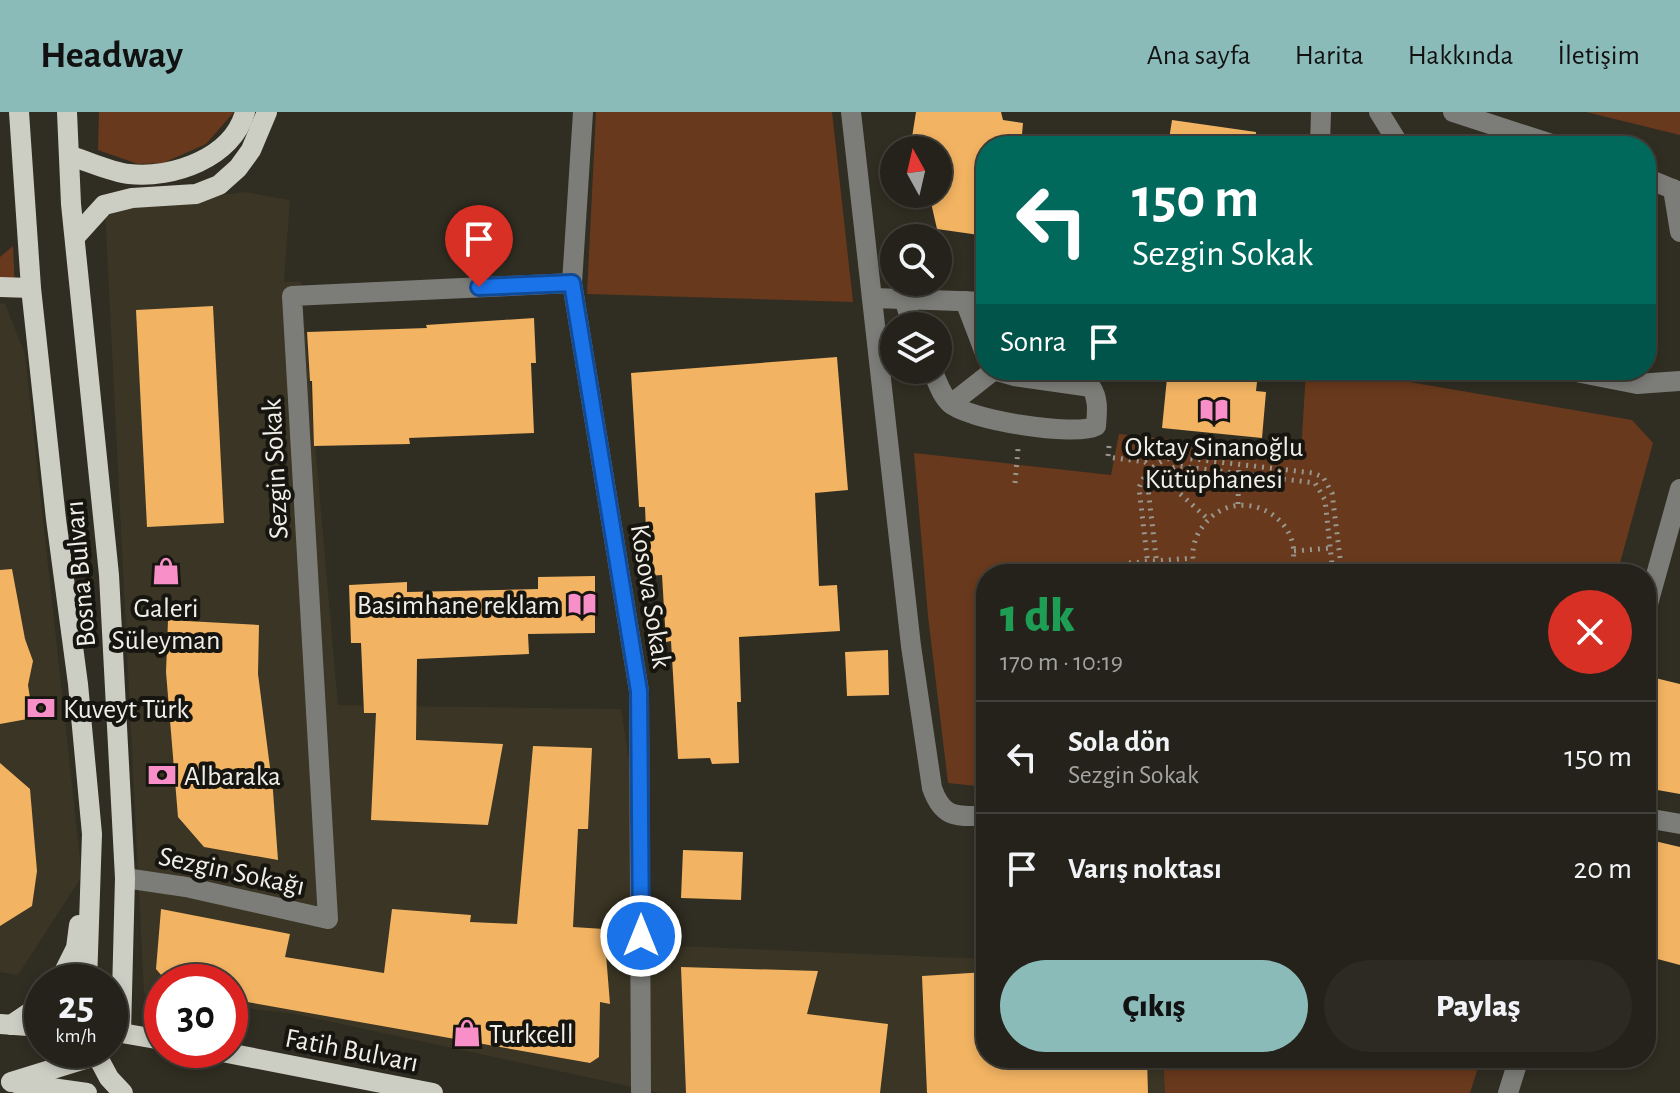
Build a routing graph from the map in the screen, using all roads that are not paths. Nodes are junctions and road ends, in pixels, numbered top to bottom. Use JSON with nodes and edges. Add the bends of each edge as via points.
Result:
{"nodes":[{"id":1,"x":19,"y":112,"type":"edge"},
{"id":2,"x":67,"y":112,"type":"edge"},
{"id":3,"x":245,"y":112,"type":"edge"},
{"id":4,"x":267,"y":112,"type":"edge"},
{"id":5,"x":583,"y":112,"type":"edge"},
{"id":6,"x":851,"y":112,"type":"edge"},
{"id":7,"x":1321,"y":112,"type":"edge"},
{"id":8,"x":1379,"y":112,"type":"edge"},
{"id":9,"x":1453,"y":112,"type":"edge"},
{"id":10,"x":1320,"y":136,"type":"edge"},
{"id":11,"x":1394,"y":136,"type":"edge"},
{"id":12,"x":1527,"y":136,"type":"edge"},
{"id":13,"x":70,"y":156,"type":"junction"},
{"id":14,"x":1656,"y":182,"type":"edge"},
{"id":15,"x":1676,"y":191,"type":"edge"},
{"id":16,"x":1680,"y":232,"type":"edge"},
{"id":17,"x":75,"y":237,"type":"junction"},
{"id":18,"x":572,"y":283,"type":"junction"},
{"id":19,"x":0,"y":287,"type":"edge"},
{"id":20,"x":31,"y":288,"type":"junction"},
{"id":21,"x":874,"y":298,"type":"junction"},
{"id":22,"x":904,"y":299,"type":"junction"},
{"id":23,"x":976,"y":301,"type":"edge"},
{"id":24,"x":908,"y":312,"type":"edge"},
{"id":25,"x":981,"y":380,"type":"edge"},
{"id":26,"x":1042,"y":380,"type":"edge"},
{"id":27,"x":1617,"y":380,"type":"edge"},
{"id":28,"x":1680,"y":381,"type":"edge"},
{"id":29,"x":940,"y":384,"type":"edge"},
{"id":30,"x":951,"y":404,"type":"junction"},
{"id":31,"x":1680,"y":489,"type":"edge"},
{"id":32,"x":1656,"y":575,"type":"edge"},
{"id":33,"x":976,"y":816,"type":"edge"},
{"id":34,"x":1656,"y":820,"type":"edge"},
{"id":35,"x":1680,"y":824,"type":"edge"},
{"id":36,"x":92,"y":834,"type":"junction"},
{"id":37,"x":125,"y":878,"type":"junction"},
{"id":38,"x":328,"y":919,"type":"joint"},
{"id":39,"x":68,"y":964,"type":"edge"},
{"id":40,"x":88,"y":964,"type":"edge"},
{"id":41,"x":115,"y":964,"type":"edge"},
{"id":42,"x":24,"y":1014,"type":"edge"},
{"id":43,"x":5,"y":1024,"type":"edge"},
{"id":44,"x":248,"y":1057,"type":"edge"},
{"id":45,"x":43,"y":1068,"type":"edge"},
{"id":46,"x":108,"y":1068,"type":"edge"},
{"id":47,"x":1516,"y":1068,"type":"edge"},
{"id":48,"x":6,"y":1082,"type":"edge"},
{"id":49,"x":87,"y":1093,"type":"edge"},
{"id":50,"x":123,"y":1093,"type":"edge"},
{"id":51,"x":433,"y":1093,"type":"edge"},
{"id":52,"x":641,"y":1093,"type":"edge"},
{"id":53,"x":1508,"y":1093,"type":"edge"}],
"edges":[{"from":1,"to":20,"type":"main road","name":"Bosna Bulvarı"},
{"from":2,"to":13,"type":"main road","name":"Bosna Bulvarı"},
{"from":3,"to":13,"type":"main road","via":[[217,152],[175,172],[128,174]]},
{"from":4,"to":17,"type":"main road","via":[[251,150],[219,185],[196,194],[104,205]]},
{"from":5,"to":18,"type":"street","name":"Kosova Sokak"},
{"from":6,"to":21,"type":"street"},
{"from":7,"to":10,"type":"street"},
{"from":8,"to":11,"type":"street"},
{"from":9,"to":12,"type":"street"},
{"from":13,"to":17,"type":"main road","name":"Bosna Bulvarı"},
{"from":14,"to":15,"type":"street"},
{"from":15,"to":16,"type":"street"},
{"from":17,"to":37,"type":"main road","name":"Bosna Bulvarı","via":[[109,575]]},
{"from":18,"to":38,"type":"street","name":"Sezgin Sokak","via":[[292,296]]},
{"from":18,"to":52,"type":"street","name":"Kosova Sokak","via":[[639,691]]},
{"from":19,"to":20,"type":"main road"},
{"from":20,"to":36,"type":"main road","name":"Bosna Bulvarı"},
{"from":21,"to":22,"type":"street"},
{"from":21,"to":33,"type":"street","via":[[911,646],[932,788],[943,810]]},
{"from":22,"to":23,"type":"street"},
{"from":22,"to":24,"type":"street"},
{"from":25,"to":30,"type":"street"},
{"from":26,"to":30,"type":"street","via":[[1091,387],[1098,407],[1096,426],[1076,431],[1021,424],[965,413]]},
{"from":27,"to":28,"type":"street"},
{"from":29,"to":30,"type":"street"},
{"from":31,"to":32,"type":"street"},
{"from":34,"to":35,"type":"street"},
{"from":36,"to":39,"type":"main road","via":[[76,948]]},
{"from":36,"to":40,"type":"main road"},
{"from":37,"to":38,"type":"street","name":"Sezgin Sokağı"},
{"from":37,"to":41,"type":"main road","name":"Bosna Bulvarı"},
{"from":42,"to":43,"type":"main road"},
{"from":44,"to":51,"type":"main road","name":"Fatih Bulvarı"},
{"from":45,"to":48,"type":"main road"},
{"from":46,"to":50,"type":"main road","via":[[109,1078]]},
{"from":47,"to":53,"type":"street"},
{"from":48,"to":49,"type":"main road"}]}
